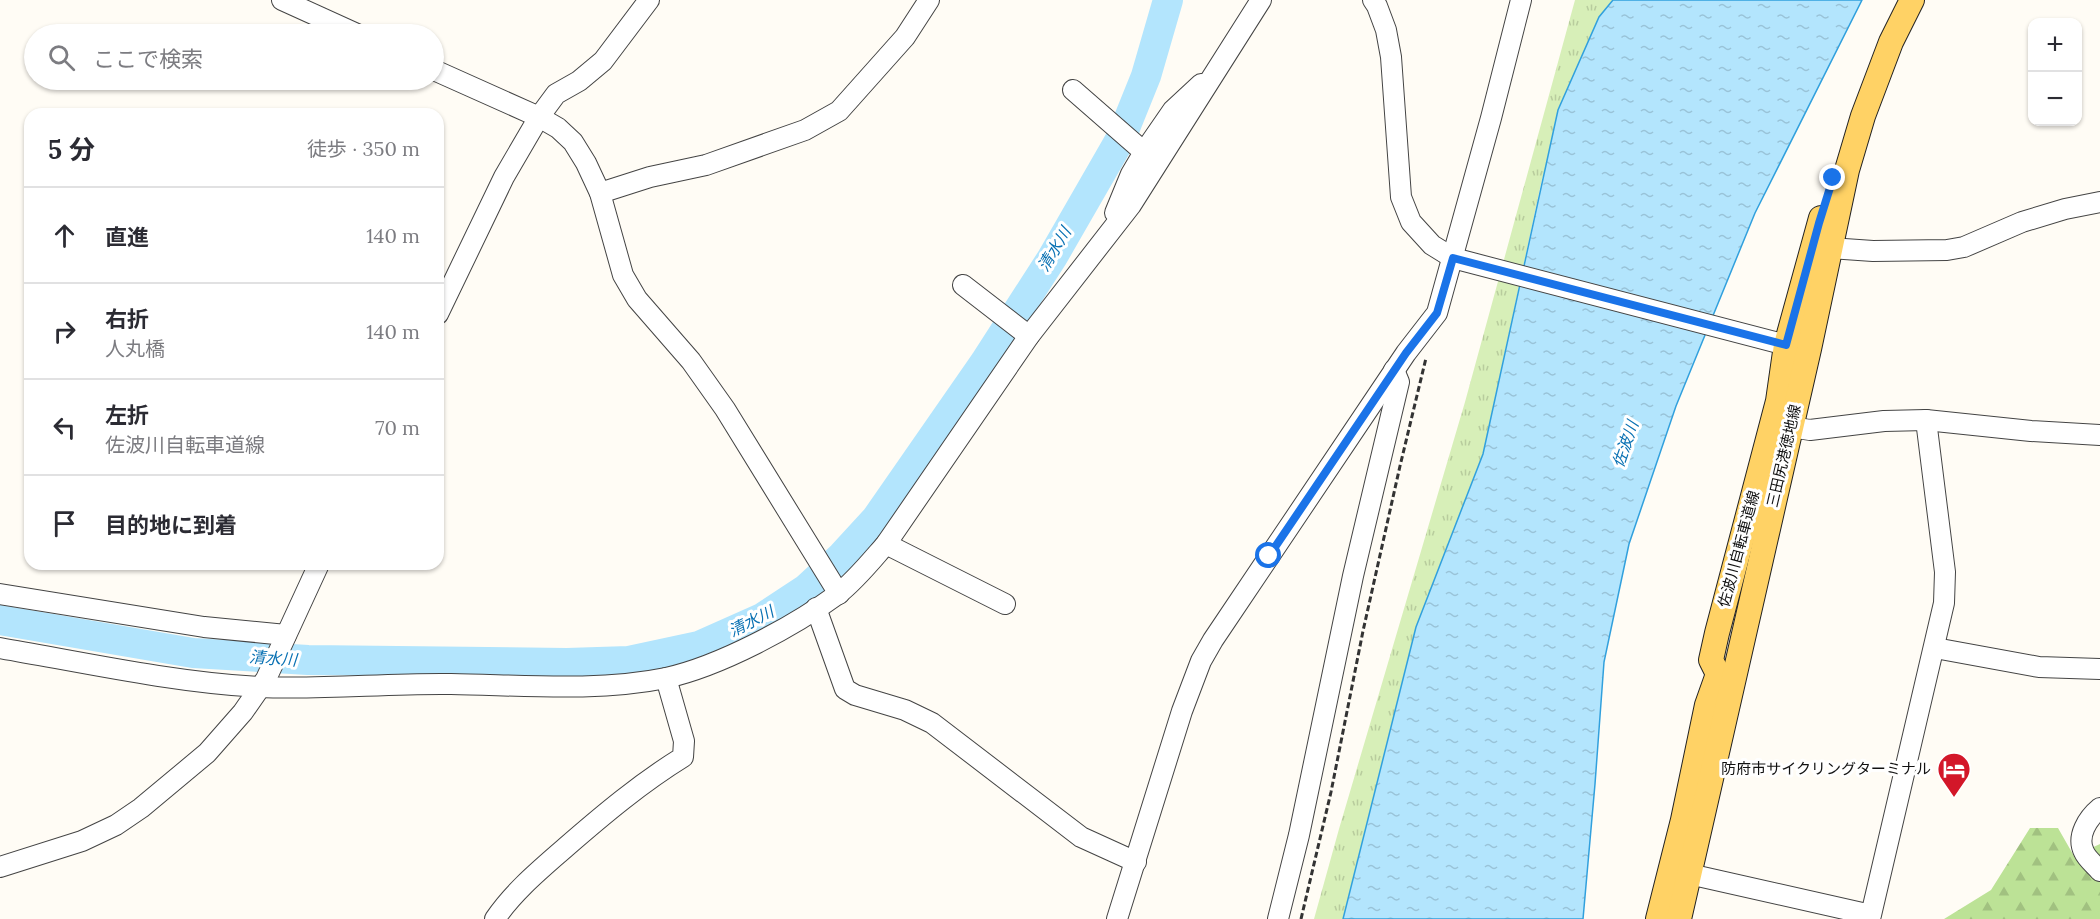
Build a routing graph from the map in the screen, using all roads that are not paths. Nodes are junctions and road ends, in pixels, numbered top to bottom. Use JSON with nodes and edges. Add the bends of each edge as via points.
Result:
{"nodes":[{"id":1,"x":282,"y":0,"type":"edge"},
{"id":2,"x":648,"y":0,"type":"edge"},
{"id":3,"x":929,"y":0,"type":"edge"},
{"id":4,"x":1261,"y":0,"type":"edge"},
{"id":5,"x":1373,"y":0,"type":"edge"},
{"id":6,"x":1521,"y":0,"type":"edge"},
{"id":7,"x":1912,"y":0,"type":"edge"},
{"id":8,"x":335,"y":24,"type":"edge"},
{"id":9,"x":1214,"y":72,"type":"junction"},
{"id":10,"x":444,"y":74,"type":"edge"},
{"id":11,"x":1073,"y":90,"type":"dead end"},
{"id":12,"x":539,"y":117,"type":"junction"},
{"id":13,"x":1144,"y":152,"type":"junction"},
{"id":14,"x":1840,"y":174,"type":"junction"},
{"id":15,"x":600,"y":193,"type":"junction"},
{"id":16,"x":2100,"y":202,"type":"edge"},
{"id":17,"x":1108,"y":234,"type":"junction"},
{"id":18,"x":1830,"y":248,"type":"junction"},
{"id":19,"x":1453,"y":258,"type":"junction"},
{"id":20,"x":963,"y":285,"type":"dead end"},
{"id":21,"x":444,"y":302,"type":"edge"},
{"id":22,"x":1029,"y":336,"type":"junction"},
{"id":23,"x":1779,"y":343,"type":"junction"},
{"id":24,"x":1394,"y":370,"type":"junction"},
{"id":25,"x":1926,"y":420,"type":"junction"},
{"id":26,"x":1791,"y":427,"type":"junction"},
{"id":27,"x":2100,"y":435,"type":"edge"},
{"id":28,"x":886,"y":544,"type":"junction"},
{"id":29,"x":317,"y":570,"type":"edge"},
{"id":30,"x":836,"y":590,"type":"junction"},
{"id":31,"x":0,"y":594,"type":"edge"},
{"id":32,"x":1005,"y":604,"type":"dead end"},
{"id":33,"x":816,"y":608,"type":"junction"},
{"id":34,"x":284,"y":639,"type":"junction"},
{"id":35,"x":0,"y":648,"type":"edge"},
{"id":36,"x":1935,"y":648,"type":"junction"},
{"id":37,"x":2100,"y":669,"type":"edge"},
{"id":38,"x":1726,"y":677,"type":"junction"},
{"id":39,"x":666,"y":678,"type":"junction"},
{"id":40,"x":263,"y":683,"type":"junction"},
{"id":41,"x":2100,"y":808,"type":"edge"},
{"id":42,"x":1136,"y":862,"type":"junction"},
{"id":43,"x":0,"y":867,"type":"edge"},
{"id":44,"x":2100,"y":871,"type":"edge"},
{"id":45,"x":1689,"y":874,"type":"junction"},
{"id":46,"x":495,"y":919,"type":"edge"},
{"id":47,"x":1117,"y":919,"type":"edge"},
{"id":48,"x":1278,"y":919,"type":"edge"},
{"id":49,"x":1658,"y":919,"type":"edge"},
{"id":50,"x":1679,"y":919,"type":"edge"}],
"edges":[{"from":1,"to":8,"type":"street"},
{"from":2,"to":12,"type":"street","via":[[603,61],[556,94]]},
{"from":3,"to":15,"type":"street","via":[[905,37],[839,111],[805,130],[706,165]]},
{"from":4,"to":9,"type":"street"},
{"from":5,"to":19,"type":"street","via":[[1392,57],[1401,197],[1411,222],[1432,245]]},
{"from":6,"to":19,"type":"street"},
{"from":7,"to":14,"type":"main road","name":"三田尻港徳地線","via":[[1891,42]]},
{"from":9,"to":13,"type":"street","via":[[1173,110]]},
{"from":9,"to":17,"type":"street","via":[[1131,205]]},
{"from":10,"to":12,"type":"street"},
{"from":11,"to":13,"type":"street"},
{"from":12,"to":15,"type":"street","via":[[573,142]]},
{"from":12,"to":21,"type":"street","via":[[504,177]]},
{"from":13,"to":17,"type":"street","via":[[1131,174]]},
{"from":14,"to":18,"type":"main road","name":"三田尻港徳地線"},
{"from":14,"to":23,"type":"main road","name":"佐波川自転車道線","via":[[1819,223]]},
{"from":15,"to":30,"type":"street","via":[[623,275],[637,299],[691,361],[724,409]]},
{"from":16,"to":18,"type":"street","via":[[2022,222],[1964,247],[1947,250]]},
{"from":17,"to":22,"type":"street"},
{"from":18,"to":26,"type":"main road","name":"三田尻港徳地線"},
{"from":19,"to":23,"type":"street"},
{"from":19,"to":24,"type":"street","via":[[1437,313]]},
{"from":20,"to":22,"type":"street"},
{"from":22,"to":28,"type":"street"},
{"from":23,"to":38,"type":"main road","name":"佐波川自転車道線","via":[[1778,401],[1711,660]]},
{"from":24,"to":42,"type":"street","via":[[1201,661]]},
{"from":24,"to":48,"type":"street","via":[[1399,382]]},
{"from":25,"to":26,"type":"street","via":[[1809,430]]},
{"from":25,"to":27,"type":"street"},
{"from":25,"to":36,"type":"street","via":[[1945,572],[1944,603]]},
{"from":26,"to":38,"type":"main road","name":"三田尻港徳地線"},
{"from":28,"to":30,"type":"street","via":[[861,572]]},
{"from":28,"to":32,"type":"street"},
{"from":29,"to":34,"type":"street"},
{"from":30,"to":33,"type":"street"},
{"from":31,"to":34,"type":"street"},
{"from":33,"to":39,"type":"street","via":[[723,659]]},
{"from":33,"to":42,"type":"street","via":[[845,689],[932,723],[1081,837]]},
{"from":34,"to":40,"type":"street"},
{"from":35,"to":40,"type":"street","via":[[166,677]]},
{"from":36,"to":37,"type":"street","via":[[2039,667]]},
{"from":36,"to":45,"type":"street","via":[[1871,915]]},
{"from":38,"to":45,"type":"main road","name":"三田尻港徳地線"},
{"from":38,"to":49,"type":"main road","name":"佐波川自転車道線","via":[[1707,705]]},
{"from":39,"to":40,"type":"street","via":[[596,686]]},
{"from":39,"to":46,"type":"street","via":[[684,741],[683,757],[601,816],[517,892]]},
{"from":40,"to":43,"type":"street","via":[[207,753],[133,814],[82,841]]},
{"from":41,"to":44,"type":"street","via":[[2084,827],[2081,840],[2084,852]]},
{"from":42,"to":47,"type":"street"},
{"from":45,"to":50,"type":"main road","name":"三田尻港徳地線"}]}
